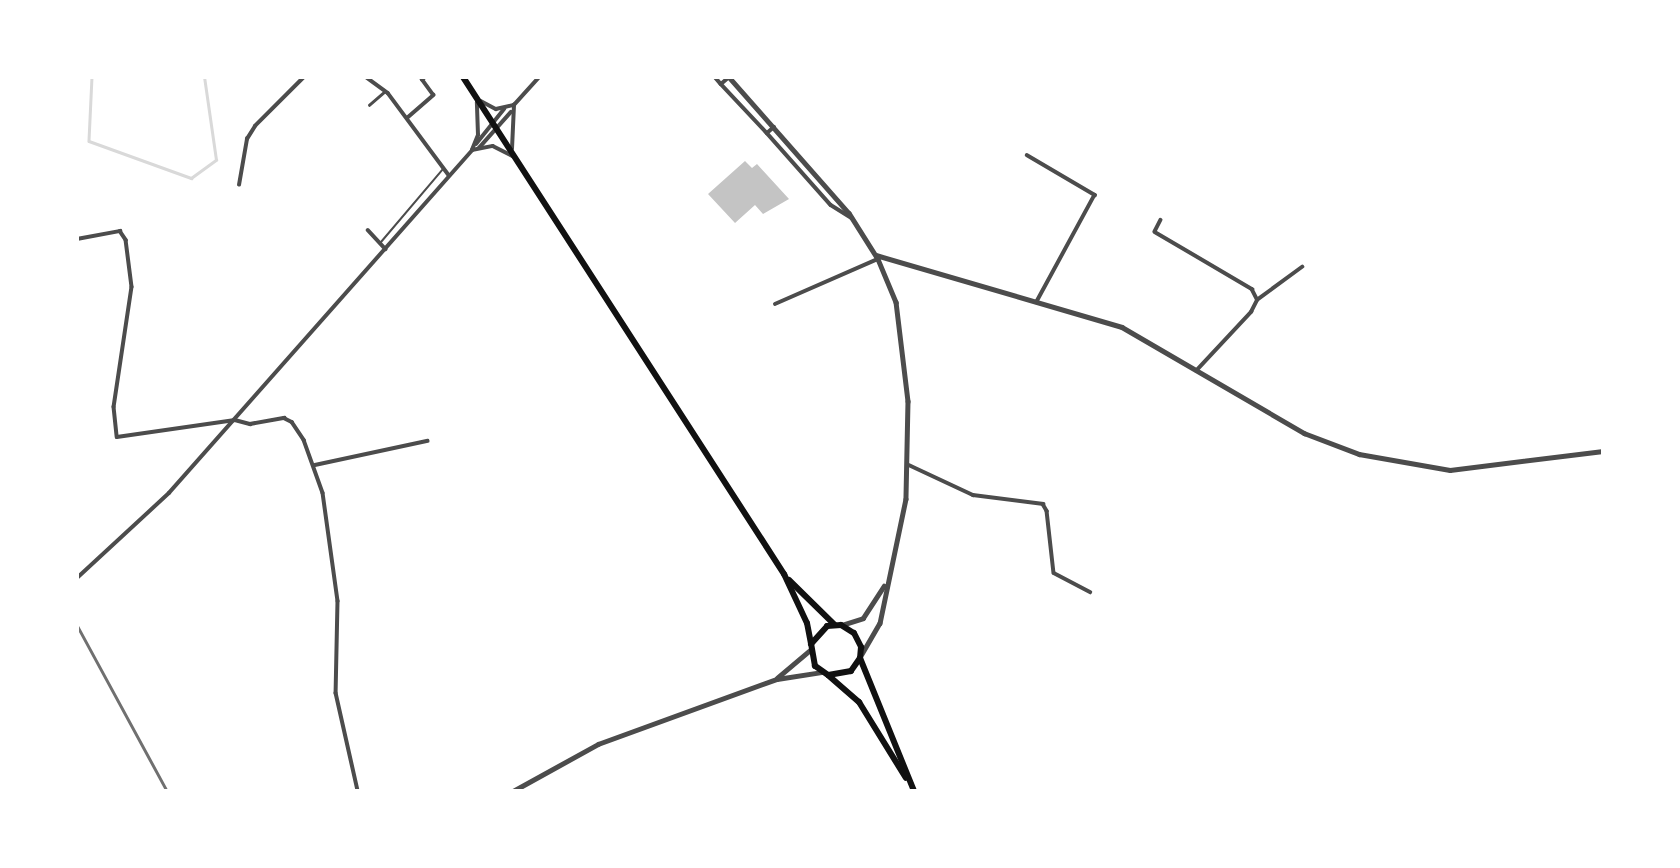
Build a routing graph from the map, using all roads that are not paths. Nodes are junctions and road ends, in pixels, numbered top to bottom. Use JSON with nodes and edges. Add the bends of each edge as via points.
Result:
{"nodes":[{"id":1,"x":303,"y":77,"type":"edge"},
{"id":2,"x":366,"y":77,"type":"edge"},
{"id":3,"x":425,"y":77,"type":"edge"},
{"id":4,"x":463,"y":77,"type":"edge"},
{"id":5,"x":539,"y":77,"type":"edge"},
{"id":6,"x":715,"y":77,"type":"edge"},
{"id":7,"x":729,"y":77,"type":"edge"},
{"id":8,"x":721,"y":84,"type":"junction"},
{"id":9,"x":386,"y":92,"type":"junction"},
{"id":10,"x":475,"y":97,"type":"junction"},
{"id":11,"x":369,"y":104,"type":"dead end"},
{"id":12,"x":514,"y":108,"type":"junction"},
{"id":13,"x":504,"y":109,"type":"junction"},
{"id":14,"x":407,"y":118,"type":"junction"},
{"id":15,"x":494,"y":125,"type":"junction"},
{"id":16,"x":774,"y":127,"type":"junction"},
{"id":17,"x":768,"y":134,"type":"junction"},
{"id":18,"x":475,"y":148,"type":"junction"},
{"id":19,"x":1027,"y":155,"type":"dead end"},
{"id":20,"x":514,"y":158,"type":"junction"},
{"id":21,"x":444,"y":168,"type":"junction"},
{"id":22,"x":449,"y":175,"type":"junction"},
{"id":23,"x":239,"y":184,"type":"dead end"},
{"id":24,"x":853,"y":219,"type":"junction"},
{"id":25,"x":1161,"y":220,"type":"dead end"},
{"id":26,"x":368,"y":230,"type":"dead end"},
{"id":27,"x":77,"y":239,"type":"edge"},
{"id":28,"x":380,"y":243,"type":"junction"},
{"id":29,"x":386,"y":249,"type":"junction"},
{"id":30,"x":877,"y":257,"type":"junction"},
{"id":31,"x":1302,"y":267,"type":"dead end"},
{"id":32,"x":1257,"y":300,"type":"junction"},
{"id":33,"x":1037,"y":302,"type":"junction"},
{"id":34,"x":775,"y":304,"type":"dead end"},
{"id":35,"x":1196,"y":370,"type":"junction"},
{"id":36,"x":235,"y":420,"type":"junction"},
{"id":37,"x":427,"y":441,"type":"dead end"},
{"id":38,"x":1603,"y":451,"type":"edge"},
{"id":39,"x":315,"y":465,"type":"junction"},
{"id":40,"x":909,"y":465,"type":"junction"},
{"id":41,"x":784,"y":574,"type":"junction"},
{"id":42,"x":77,"y":578,"type":"edge"},
{"id":43,"x":886,"y":582,"type":"junction"},
{"id":44,"x":1090,"y":592,"type":"dead end"},
{"id":45,"x":838,"y":625,"type":"junction"},
{"id":46,"x":810,"y":647,"type":"junction"},
{"id":47,"x":860,"y":656,"type":"junction"},
{"id":48,"x":825,"y":673,"type":"junction"},
{"id":49,"x":777,"y":679,"type":"junction"},
{"id":50,"x":358,"y":791,"type":"edge"},
{"id":51,"x":513,"y":791,"type":"edge"},
{"id":52,"x":914,"y":791,"type":"edge"}],
"edges":[{"from":1,"to":23,"type":"street","via":[[247,139]]},
{"from":2,"to":9,"type":"street"},
{"from":3,"to":14,"type":"street","via":[[422,80],[433,95]]},
{"from":4,"to":10,"type":"main road"},
{"from":5,"to":12,"type":"street"},
{"from":6,"to":8,"type":"street"},
{"from":7,"to":8,"type":"street"},
{"from":7,"to":16,"type":"street"},
{"from":8,"to":17,"type":"street"},
{"from":9,"to":11,"type":"street"},
{"from":9,"to":14,"type":"street"},
{"from":10,"to":13,"type":"street"},
{"from":10,"to":15,"type":"main road"},
{"from":10,"to":18,"type":"street","via":[[479,126]]},
{"from":12,"to":13,"type":"street"},
{"from":12,"to":15,"type":"street"},
{"from":12,"to":20,"type":"street","via":[[510,128]]},
{"from":13,"to":15,"type":"street"},
{"from":14,"to":21,"type":"street"},
{"from":15,"to":18,"type":"street"},
{"from":15,"to":18,"type":"street","via":[[491,139]]},
{"from":15,"to":20,"type":"main road"},
{"from":16,"to":17,"type":"street"},
{"from":16,"to":24,"type":"street"},
{"from":17,"to":24,"type":"street","via":[[831,205]]},
{"from":18,"to":20,"type":"street","via":[[493,146]]},
{"from":18,"to":22,"type":"street"},
{"from":19,"to":33,"type":"street","via":[[1095,195]]},
{"from":20,"to":41,"type":"main road"},
{"from":21,"to":22,"type":"street"},
{"from":21,"to":28,"type":"lane"},
{"from":22,"to":29,"type":"street"},
{"from":24,"to":30,"type":"street"},
{"from":25,"to":32,"type":"street","via":[[1154,232],[1252,289]]},
{"from":26,"to":28,"type":"street"},
{"from":27,"to":36,"type":"street","via":[[122,232],[131,297],[114,407],[115,434],[123,439]]},
{"from":28,"to":29,"type":"street"},
{"from":29,"to":36,"type":"street"},
{"from":30,"to":33,"type":"street"},
{"from":30,"to":34,"type":"street"},
{"from":30,"to":40,"type":"street","via":[[896,302],[902,337]]},
{"from":31,"to":32,"type":"street"},
{"from":32,"to":35,"type":"street"},
{"from":33,"to":35,"type":"street","via":[[1122,327]]},
{"from":35,"to":38,"type":"street","via":[[1304,433],[1359,454],[1403,464],[1480,469]]},
{"from":36,"to":39,"type":"street","via":[[250,424],[288,419]]},
{"from":36,"to":42,"type":"street","via":[[169,493]]},
{"from":37,"to":39,"type":"street"},
{"from":39,"to":50,"type":"street","via":[[338,601],[336,693]]},
{"from":40,"to":43,"type":"street","via":[[906,499]]},
{"from":40,"to":44,"type":"street","via":[[973,495],[1043,504],[1054,573]]},
{"from":41,"to":45,"type":"main road"},
{"from":41,"to":46,"type":"main road","via":[[807,623]]},
{"from":43,"to":45,"type":"street","via":[[863,618]]},
{"from":43,"to":47,"type":"street","via":[[880,623]]},
{"from":45,"to":46,"type":"main road","via":[[820,630]]},
{"from":45,"to":47,"type":"main road","via":[[854,633]]},
{"from":46,"to":48,"type":"main road"},
{"from":46,"to":49,"type":"street"},
{"from":47,"to":48,"type":"main road","via":[[844,675]]},
{"from":47,"to":52,"type":"main road"},
{"from":48,"to":49,"type":"street"},
{"from":48,"to":52,"type":"main road","via":[[859,702]]},
{"from":49,"to":51,"type":"street","via":[[598,744]]}]}
